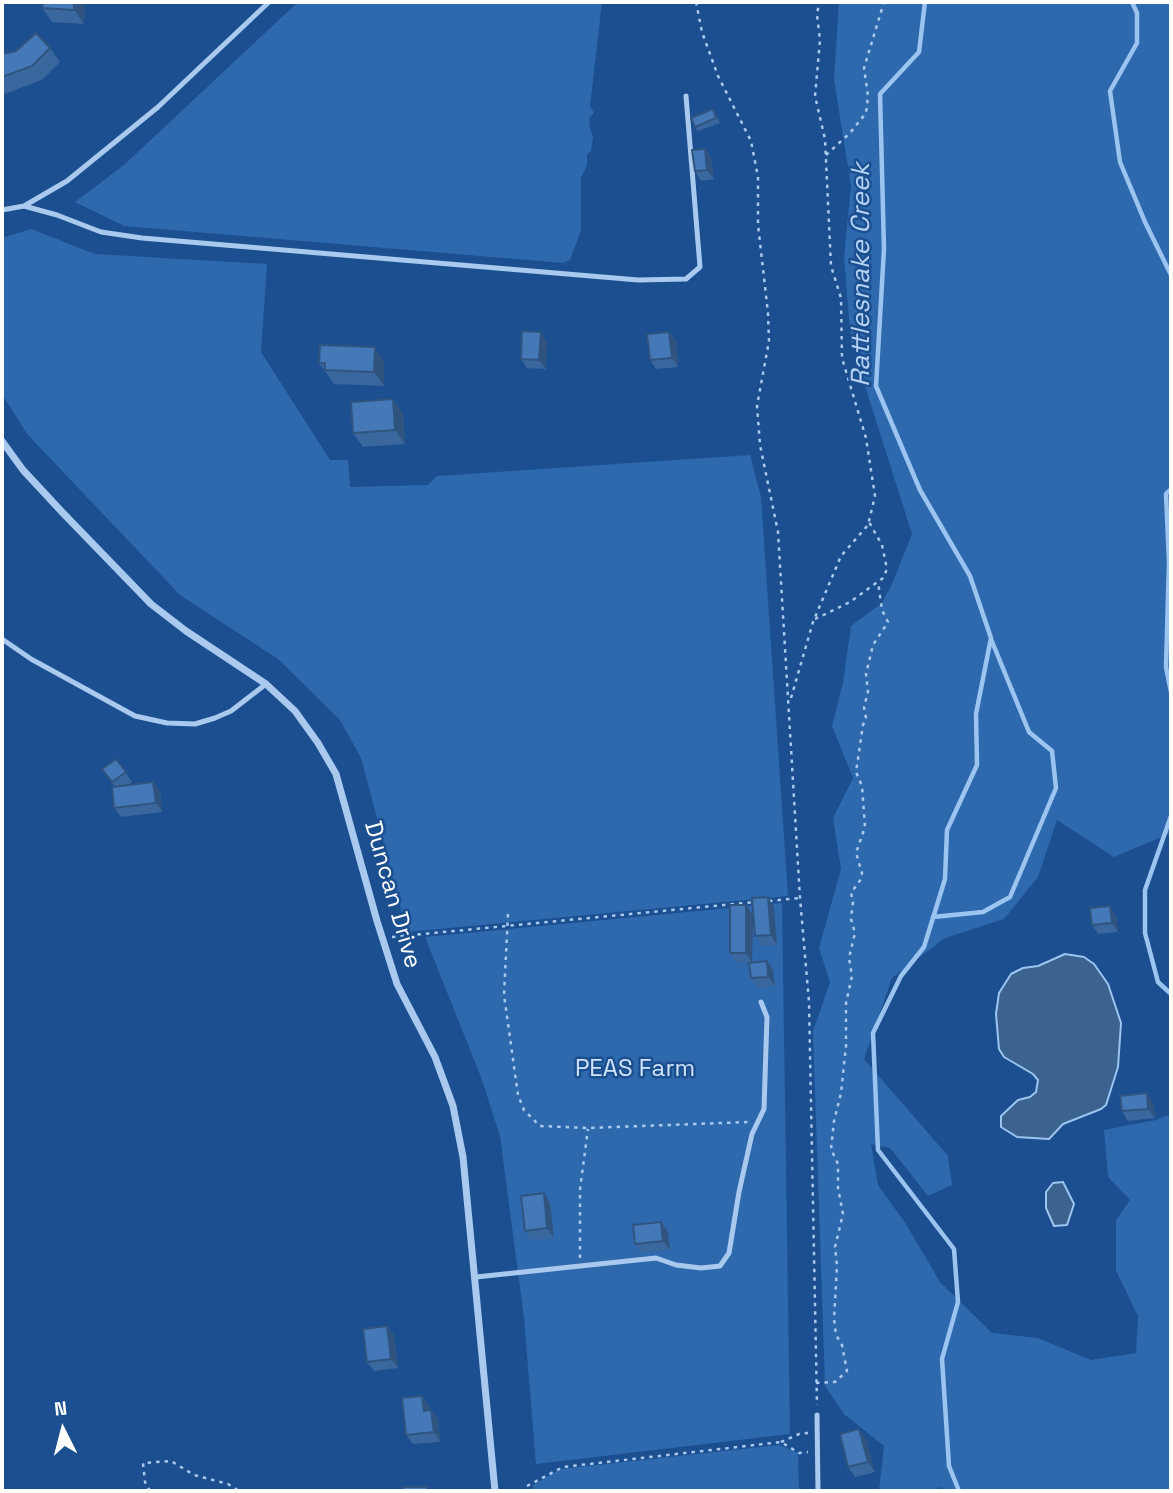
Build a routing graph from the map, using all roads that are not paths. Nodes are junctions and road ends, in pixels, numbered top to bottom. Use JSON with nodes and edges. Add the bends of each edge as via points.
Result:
{"nodes":[{"id":1,"x":270,"y":2,"type":"edge"},
{"id":2,"x":686,"y":96,"type":"dead end"},
{"id":3,"x":24,"y":206,"type":"junction"},
{"id":4,"x":2,"y":210,"type":"edge"},
{"id":5,"x":2,"y":440,"type":"edge"},
{"id":6,"x":2,"y":639,"type":"edge"},
{"id":7,"x":266,"y":684,"type":"junction"},
{"id":8,"x":761,"y":1002,"type":"dead end"},
{"id":9,"x":476,"y":1277,"type":"junction"},
{"id":10,"x":817,"y":1415,"type":"road end"},
{"id":11,"x":495,"y":1491,"type":"edge"},
{"id":12,"x":818,"y":1491,"type":"edge"}],
"edges":[{"from":1,"to":3,"type":"lane","via":[[158,107],[67,181]]},
{"from":2,"to":3,"type":"lane","via":[[700,267],[686,279],[638,280],[142,238],[101,232]]},
{"from":3,"to":4,"type":"lane"},
{"from":5,"to":7,"type":"street","name":"Duncan Drive","via":[[23,470],[151,604]]},
{"from":6,"to":7,"type":"lane","via":[[135,716],[167,723],[215,718]]},
{"from":7,"to":9,"type":"street","name":"Duncan Drive","via":[[295,711],[336,774],[397,984],[435,1057],[453,1106]]},
{"from":8,"to":9,"type":"lane","via":[[767,1017],[764,1109],[752,1134],[729,1253],[720,1266],[676,1265],[656,1258]]},
{"from":9,"to":11,"type":"street","name":"Duncan Drive"},
{"from":10,"to":12,"type":"lane"}]}
